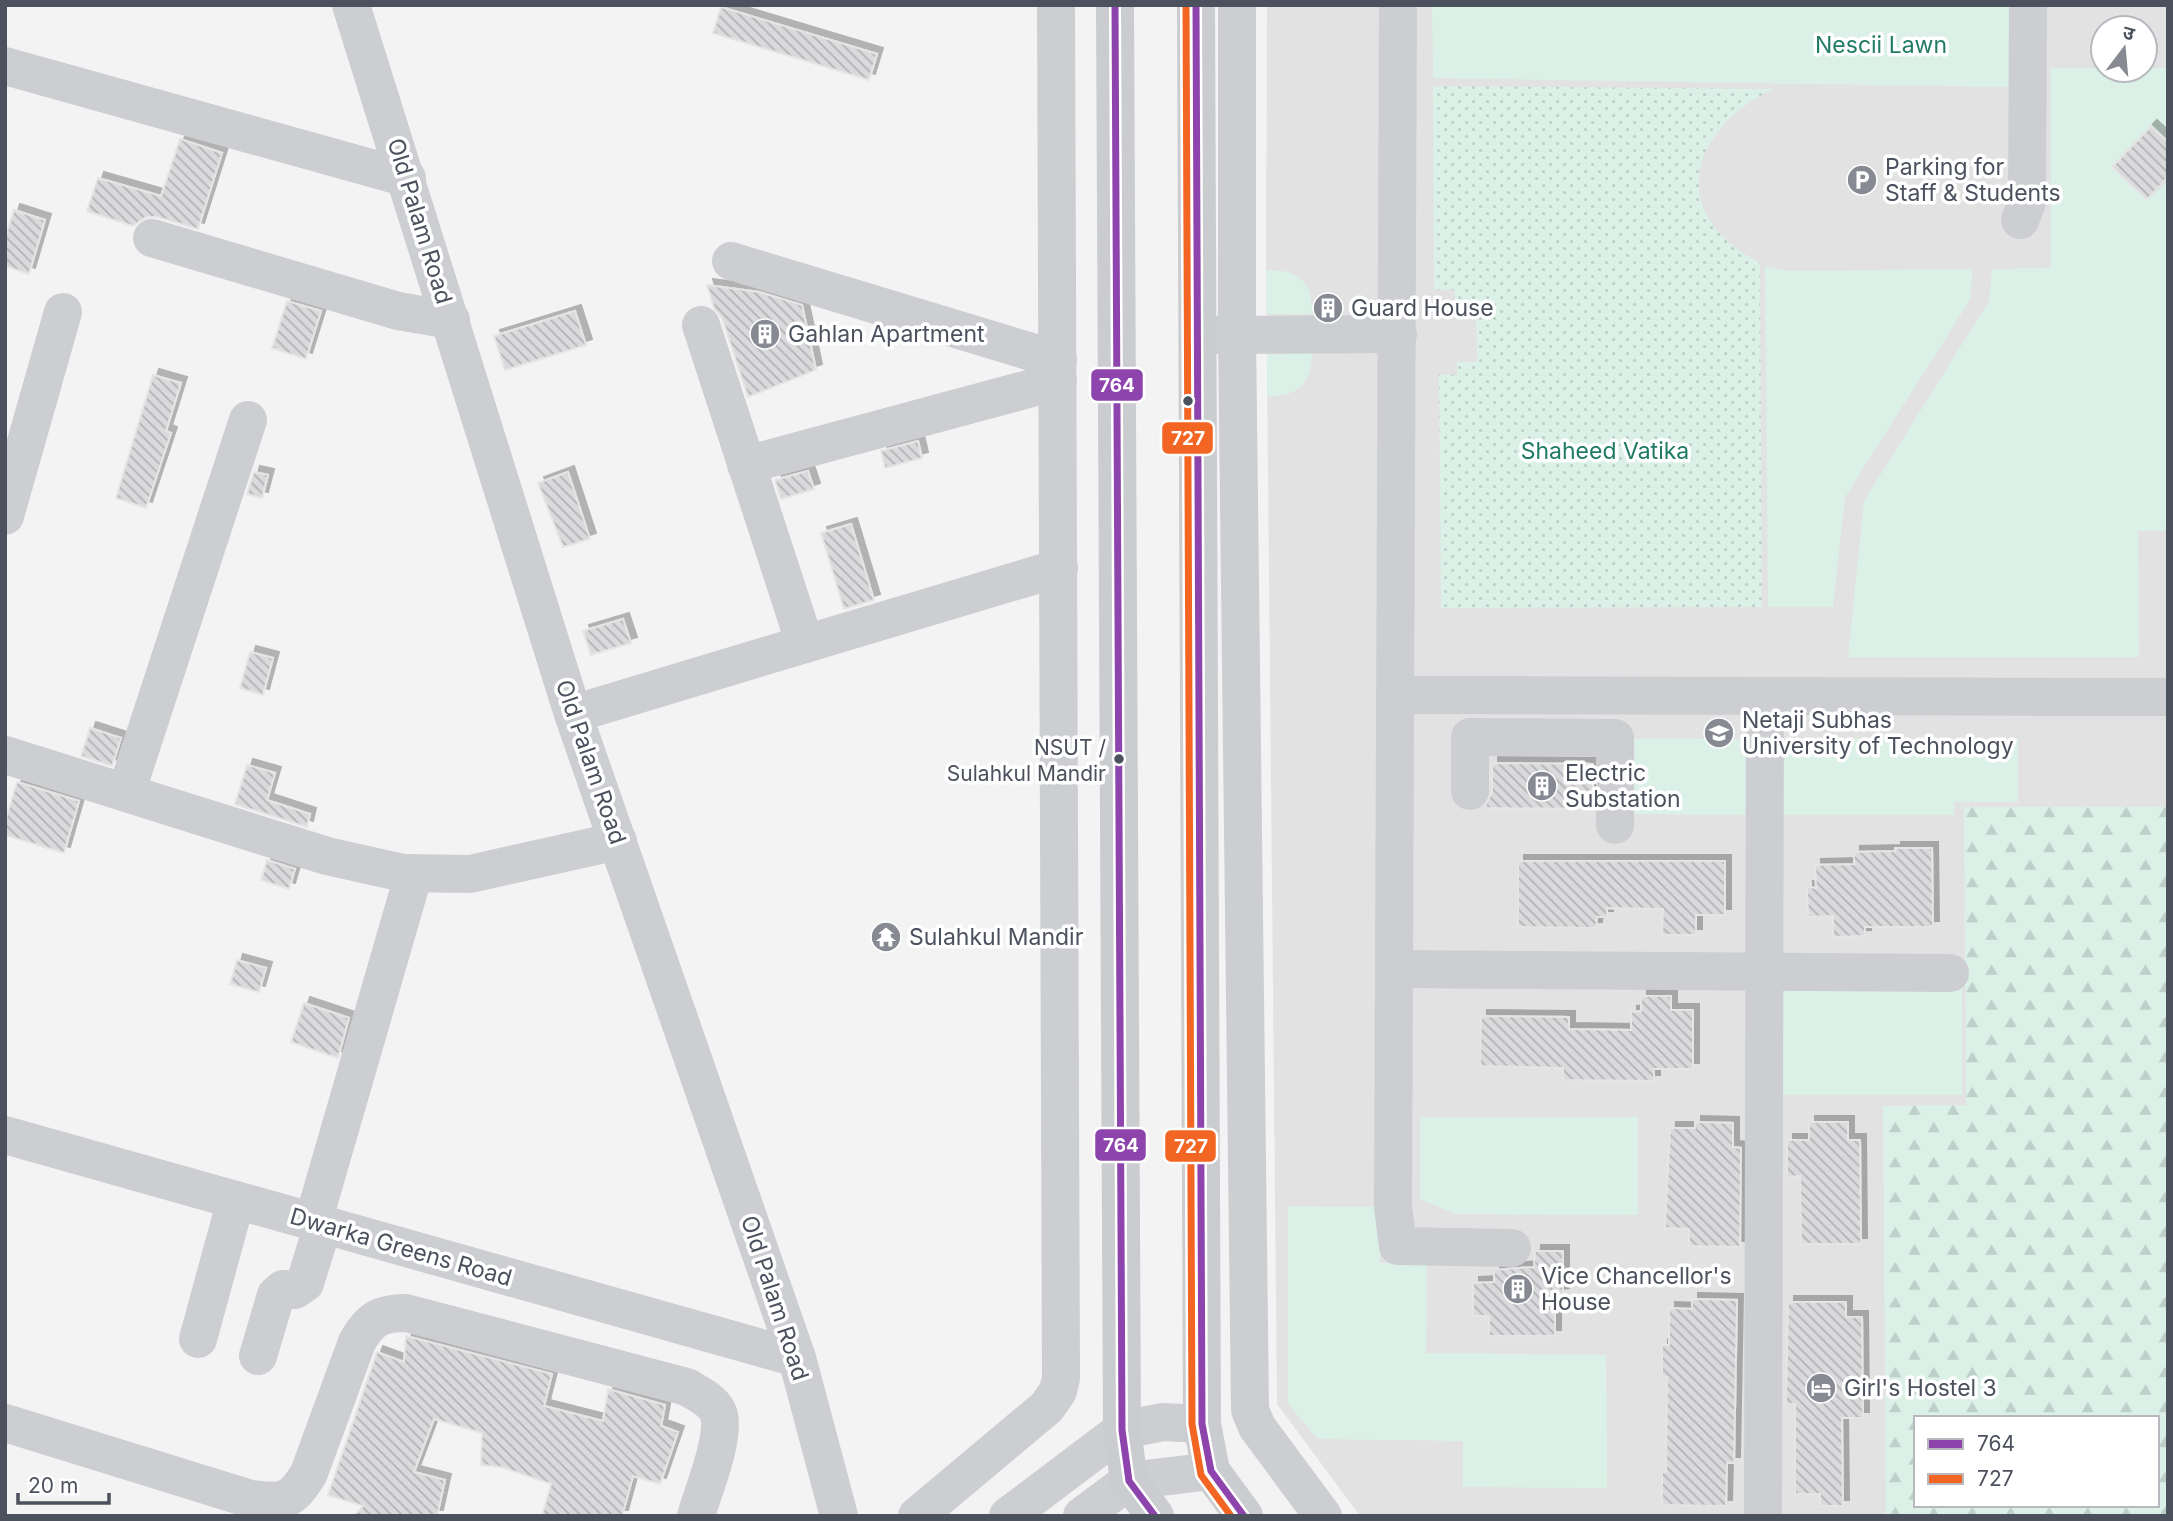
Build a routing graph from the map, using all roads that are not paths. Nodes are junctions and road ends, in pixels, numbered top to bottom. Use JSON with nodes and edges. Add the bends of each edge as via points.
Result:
{"nodes":[{"id":1,"x":351,"y":5,"type":"edge"},
{"id":2,"x":1056,"y":5,"type":"edge"},
{"id":3,"x":1115,"y":5,"type":"edge"},
{"id":4,"x":1196,"y":5,"type":"edge"},
{"id":5,"x":1237,"y":5,"type":"edge"},
{"id":6,"x":1398,"y":5,"type":"edge"},
{"id":7,"x":2028,"y":5,"type":"edge"},
{"id":8,"x":5,"y":66,"type":"edge"},
{"id":9,"x":407,"y":178,"type":"junction"},
{"id":10,"x":2020,"y":220,"type":"dead end"},
{"id":11,"x":152,"y":238,"type":"dead end"},
{"id":12,"x":731,"y":261,"type":"dead end"},
{"id":13,"x":64,"y":312,"type":"dead end"},
{"id":14,"x":452,"y":320,"type":"junction"},
{"id":15,"x":701,"y":325,"type":"dead end"},
{"id":16,"x":1237,"y":334,"type":"junction"},
{"id":17,"x":1398,"y":334,"type":"junction"},
{"id":18,"x":1199,"y":338,"type":"junction"},
{"id":19,"x":1058,"y":371,"type":"junction"},
{"id":20,"x":248,"y":420,"type":"dead end"},
{"id":21,"x":746,"y":465,"type":"junction"},
{"id":22,"x":5,"y":516,"type":"edge"},
{"id":23,"x":1059,"y":568,"type":"junction"},
{"id":24,"x":805,"y":644,"type":"junction"},
{"id":25,"x":1396,"y":695,"type":"junction"},
{"id":26,"x":1519,"y":695,"type":"junction"},
{"id":27,"x":1765,"y":697,"type":"junction"},
{"id":28,"x":2168,"y":697,"type":"edge"},
{"id":29,"x":573,"y":713,"type":"junction"},
{"id":30,"x":1519,"y":738,"type":"junction"},
{"id":31,"x":5,"y":755,"type":"edge"},
{"id":32,"x":1470,"y":790,"type":"dead end"},
{"id":33,"x":126,"y":793,"type":"junction"},
{"id":34,"x":1615,"y":825,"type":"dead end"},
{"id":35,"x":618,"y":841,"type":"junction"},
{"id":36,"x":414,"y":873,"type":"junction"},
{"id":37,"x":1395,"y":969,"type":"junction"},
{"id":38,"x":1764,"y":972,"type":"junction"},
{"id":39,"x":1950,"y":973,"type":"dead end"},
{"id":40,"x":5,"y":1135,"type":"edge"},
{"id":41,"x":236,"y":1200,"type":"junction"},
{"id":42,"x":318,"y":1223,"type":"junction"},
{"id":43,"x":1512,"y":1248,"type":"dead end"},
{"id":44,"x":198,"y":1339,"type":"dead end"},
{"id":45,"x":258,"y":1356,"type":"dead end"},
{"id":46,"x":797,"y":1358,"type":"junction"},
{"id":47,"x":1202,"y":1423,"type":"junction"},
{"id":48,"x":10,"y":1429,"type":"edge"},
{"id":49,"x":1122,"y":1430,"type":"junction"},
{"id":50,"x":1211,"y":1471,"type":"junction"},
{"id":51,"x":1129,"y":1481,"type":"junction"},
{"id":52,"x":282,"y":1509,"type":"edge"},
{"id":53,"x":696,"y":1516,"type":"edge"},
{"id":54,"x":839,"y":1516,"type":"edge"},
{"id":55,"x":917,"y":1516,"type":"edge"},
{"id":56,"x":1008,"y":1516,"type":"edge"},
{"id":57,"x":1082,"y":1516,"type":"edge"},
{"id":58,"x":1154,"y":1516,"type":"edge"},
{"id":59,"x":1244,"y":1516,"type":"edge"},
{"id":60,"x":1323,"y":1516,"type":"edge"},
{"id":61,"x":1763,"y":1516,"type":"edge"}],
"edges":[{"from":1,"to":9,"type":"street","name":"Old Palam Road"},
{"from":2,"to":19,"type":"street"},
{"from":3,"to":49,"type":"main road"},
{"from":4,"to":18,"type":"main road"},
{"from":5,"to":16,"type":"street"},
{"from":6,"to":17,"type":"street"},
{"from":7,"to":10,"type":"street","via":[[2027,202]]},
{"from":8,"to":9,"type":"street"},
{"from":9,"to":14,"type":"street","name":"Old Palam Road"},
{"from":11,"to":14,"type":"street","via":[[398,311]]},
{"from":12,"to":19,"type":"street"},
{"from":13,"to":22,"type":"street"},
{"from":14,"to":29,"type":"street","name":"Old Palam Road"},
{"from":15,"to":21,"type":"street"},
{"from":16,"to":17,"type":"street"},
{"from":16,"to":18,"type":"street"},
{"from":16,"to":60,"type":"street","via":[[1250,1410],[1257,1427]]},
{"from":17,"to":25,"type":"street"},
{"from":18,"to":47,"type":"main road"},
{"from":19,"to":21,"type":"street"},
{"from":19,"to":23,"type":"street"},
{"from":20,"to":33,"type":"street"},
{"from":21,"to":24,"type":"street"},
{"from":23,"to":24,"type":"street"},
{"from":23,"to":55,"type":"street","via":[[1061,1378],[1047,1407]]},
{"from":24,"to":29,"type":"street"},
{"from":25,"to":26,"type":"street"},
{"from":25,"to":37,"type":"street"},
{"from":26,"to":27,"type":"street"},
{"from":26,"to":30,"type":"street"},
{"from":27,"to":28,"type":"street"},
{"from":27,"to":38,"type":"street"},
{"from":29,"to":35,"type":"street","name":"Old Palam Road"},
{"from":30,"to":32,"type":"street","via":[[1470,737]]},
{"from":30,"to":34,"type":"street","via":[[1615,738]]},
{"from":31,"to":33,"type":"street"},
{"from":33,"to":36,"type":"street","via":[[327,856]]},
{"from":35,"to":36,"type":"street","via":[[470,874]]},
{"from":35,"to":46,"type":"street","name":"Old Palam Road"},
{"from":36,"to":42,"type":"street"},
{"from":37,"to":38,"type":"street"},
{"from":37,"to":43,"type":"street","via":[[1392,1207],[1398,1246]]},
{"from":38,"to":39,"type":"street"},
{"from":38,"to":61,"type":"street"},
{"from":40,"to":41,"type":"street","name":"Dwarka Greens Road"},
{"from":41,"to":42,"type":"street","name":"Dwarka Greens Road"},
{"from":41,"to":44,"type":"street"},
{"from":42,"to":45,"type":"street","via":[[302,1286],[276,1295]]},
{"from":42,"to":46,"type":"street","name":"Dwarka Greens Road"},
{"from":46,"to":54,"type":"street","name":"Old Palam Road"},
{"from":47,"to":49,"type":"street","via":[[1163,1422]]},
{"from":47,"to":50,"type":"main road"},
{"from":48,"to":52,"type":"street"},
{"from":49,"to":51,"type":"main road"},
{"from":49,"to":56,"type":"street"},
{"from":50,"to":51,"type":"street"},
{"from":50,"to":59,"type":"main road"},
{"from":51,"to":57,"type":"street"},
{"from":51,"to":58,"type":"main road"},
{"from":52,"to":53,"type":"street","via":[[309,1473],[368,1323],[384,1313],[406,1313],[687,1387],[707,1398],[719,1413],[719,1433]]}]}
